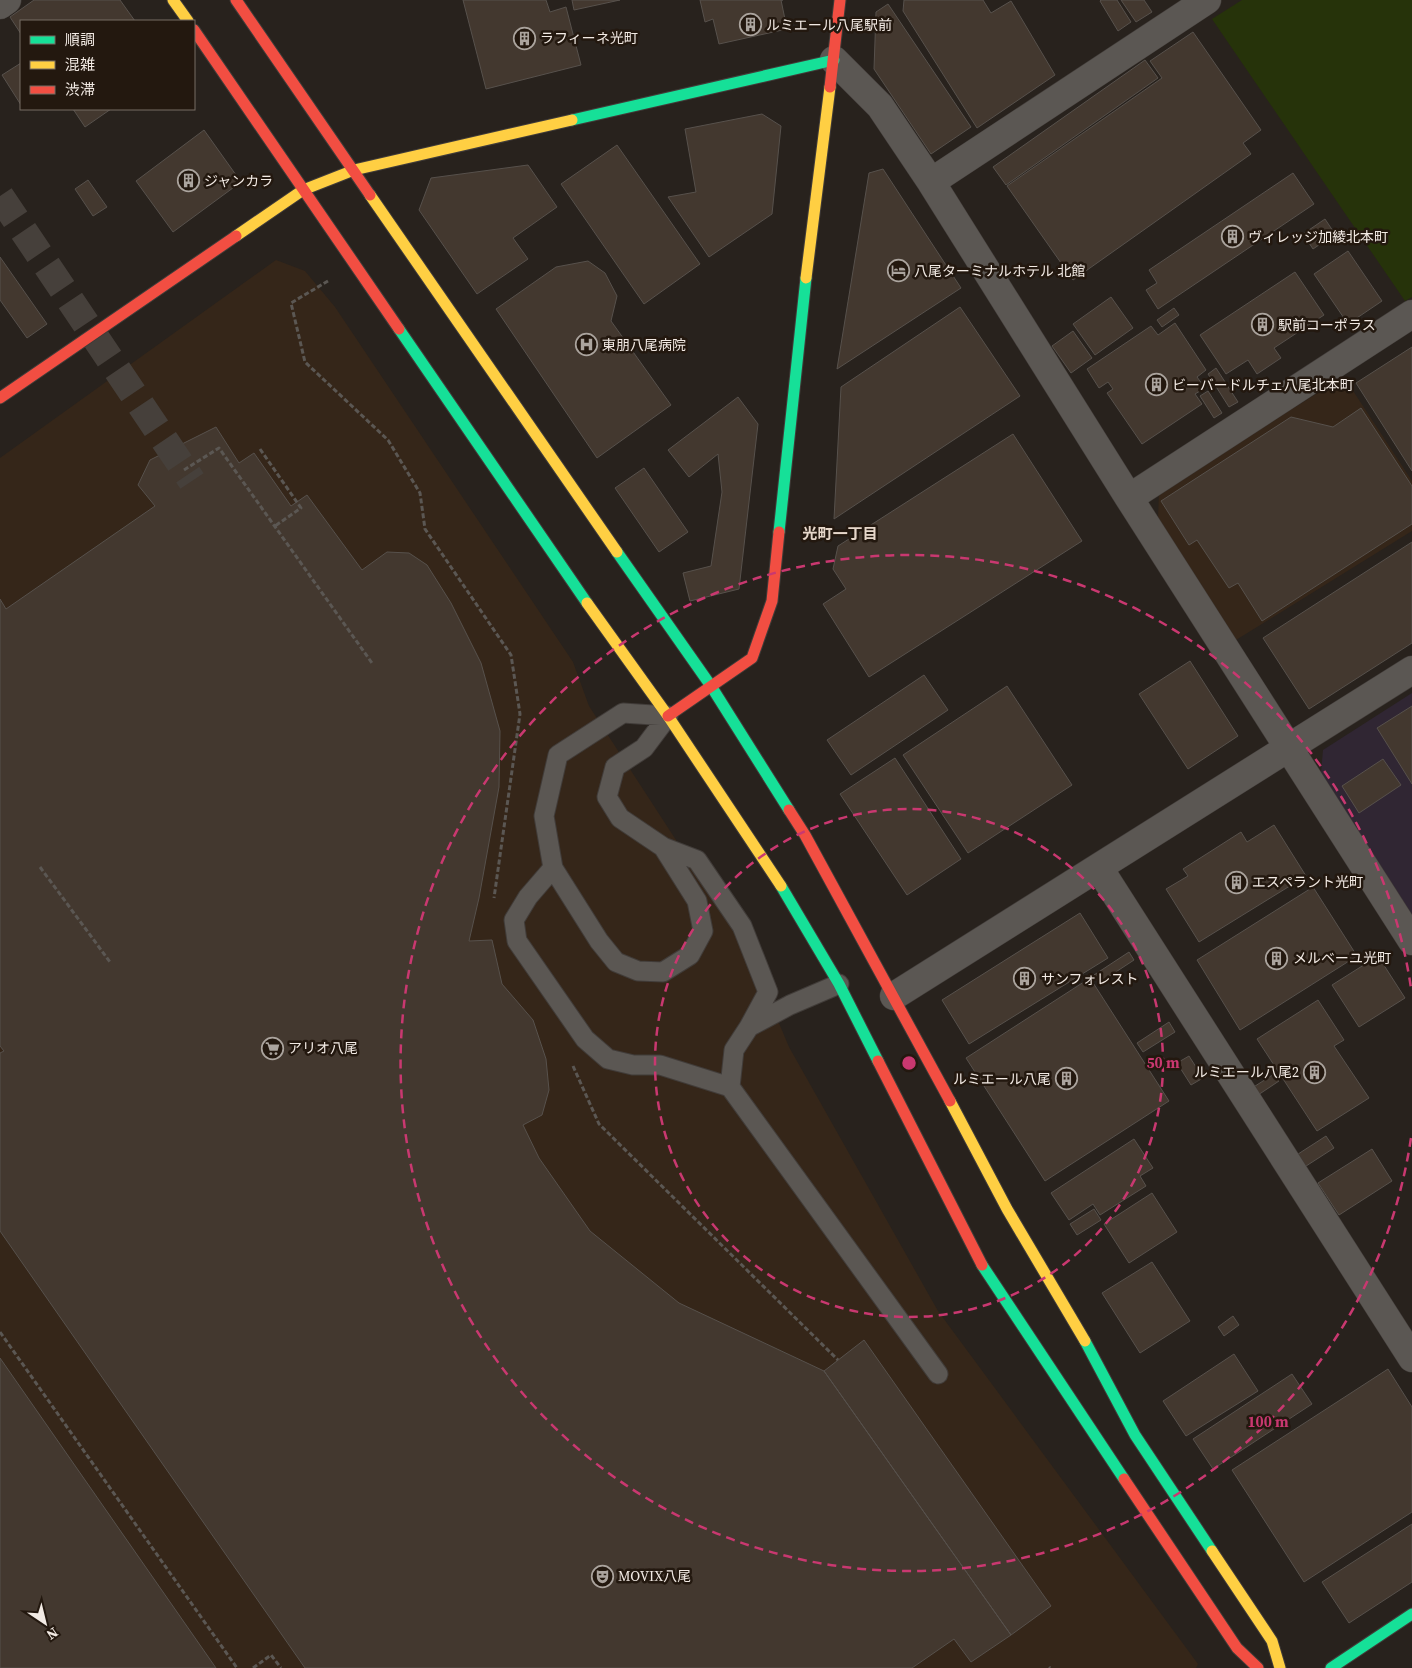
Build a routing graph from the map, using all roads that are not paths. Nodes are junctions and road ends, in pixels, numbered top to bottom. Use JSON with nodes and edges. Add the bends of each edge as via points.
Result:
{"nodes":[{"id":1,"x":7,"y":0,"type":"edge"},
{"id":2,"x":173,"y":0,"type":"edge"},
{"id":3,"x":236,"y":0,"type":"edge"},
{"id":4,"x":840,"y":0,"type":"edge"},
{"id":5,"x":1207,"y":0,"type":"edge"},
{"id":6,"x":0,"y":5,"type":"edge"},
{"id":7,"x":187,"y":20,"type":"edge"},
{"id":8,"x":195,"y":31,"type":"edge"},
{"id":9,"x":834,"y":60,"type":"junction"},
{"id":10,"x":354,"y":170,"type":"junction"},
{"id":11,"x":931,"y":182,"type":"junction"},
{"id":12,"x":303,"y":190,"type":"junction"},
{"id":13,"x":1412,"y":314,"type":"edge"},
{"id":14,"x":0,"y":398,"type":"edge"},
{"id":15,"x":1128,"y":498,"type":"junction"},
{"id":16,"x":1412,"y":670,"type":"edge"},
{"id":17,"x":711,"y":686,"type":"junction"},
{"id":18,"x":668,"y":716,"type":"junction"},
{"id":19,"x":1288,"y":749,"type":"junction"},
{"id":20,"x":663,"y":847,"type":"junction"},
{"id":21,"x":553,"y":868,"type":"junction"},
{"id":22,"x":1098,"y":868,"type":"junction"},
{"id":23,"x":1412,"y":941,"type":"edge"},
{"id":24,"x":839,"y":984,"type":"junction"},
{"id":25,"x":894,"y":996,"type":"junction"},
{"id":26,"x":750,"y":1027,"type":"junction"},
{"id":27,"x":730,"y":1087,"type":"junction"},
{"id":28,"x":1412,"y":1358,"type":"edge"},
{"id":29,"x":938,"y":1374,"type":"dead end"},
{"id":30,"x":1412,"y":1614,"type":"edge"},
{"id":31,"x":1258,"y":1668,"type":"edge"},
{"id":32,"x":1280,"y":1668,"type":"edge"},
{"id":33,"x":1331,"y":1668,"type":"edge"}],
"edges":[{"from":1,"to":6,"type":"street"},
{"from":2,"to":7,"type":"street"},
{"from":3,"to":10,"type":"street"},
{"from":4,"to":9,"type":"street"},
{"from":5,"to":11,"type":"street"},
{"from":8,"to":12,"type":"street"},
{"from":9,"to":10,"type":"street"},
{"from":9,"to":11,"type":"street","via":[[880,106]]},
{"from":9,"to":17,"type":"street","via":[[806,276],[772,601],[752,658]]},
{"from":10,"to":12,"type":"street"},
{"from":10,"to":17,"type":"street"},
{"from":11,"to":15,"type":"street"},
{"from":12,"to":14,"type":"street"},
{"from":12,"to":18,"type":"street","via":[[574,585]]},
{"from":13,"to":15,"type":"street"},
{"from":15,"to":19,"type":"street"},
{"from":16,"to":19,"type":"street"},
{"from":17,"to":18,"type":"street"},
{"from":17,"to":25,"type":"street","via":[[805,835]]},
{"from":18,"to":20,"type":"lane","via":[[644,748],[615,768],[607,797],[620,818]]},
{"from":18,"to":21,"type":"lane","via":[[623,713],[558,755],[544,816]]},
{"from":18,"to":24,"type":"street","via":[[790,900]]},
{"from":19,"to":22,"type":"street"},
{"from":19,"to":23,"type":"street"},
{"from":20,"to":21,"type":"lane","via":[[697,901],[703,931],[690,955],[663,972],[638,971],[616,962]]},
{"from":20,"to":26,"type":"lane","via":[[697,860],[742,926],[768,992]]},
{"from":21,"to":27,"type":"lane","via":[[528,897],[514,920],[516,942],[585,1038],[608,1059],[660,1066]]},
{"from":22,"to":25,"type":"street"},
{"from":22,"to":28,"type":"street"},
{"from":24,"to":26,"type":"lane"},
{"from":24,"to":31,"type":"street","via":[[986,1272],[1237,1648]]},
{"from":25,"to":32,"type":"street","via":[[1007,1209],[1074,1321],[1135,1435],[1272,1641]]},
{"from":26,"to":27,"type":"lane","via":[[734,1050]]},
{"from":27,"to":29,"type":"lane"},
{"from":30,"to":33,"type":"street"}]}
